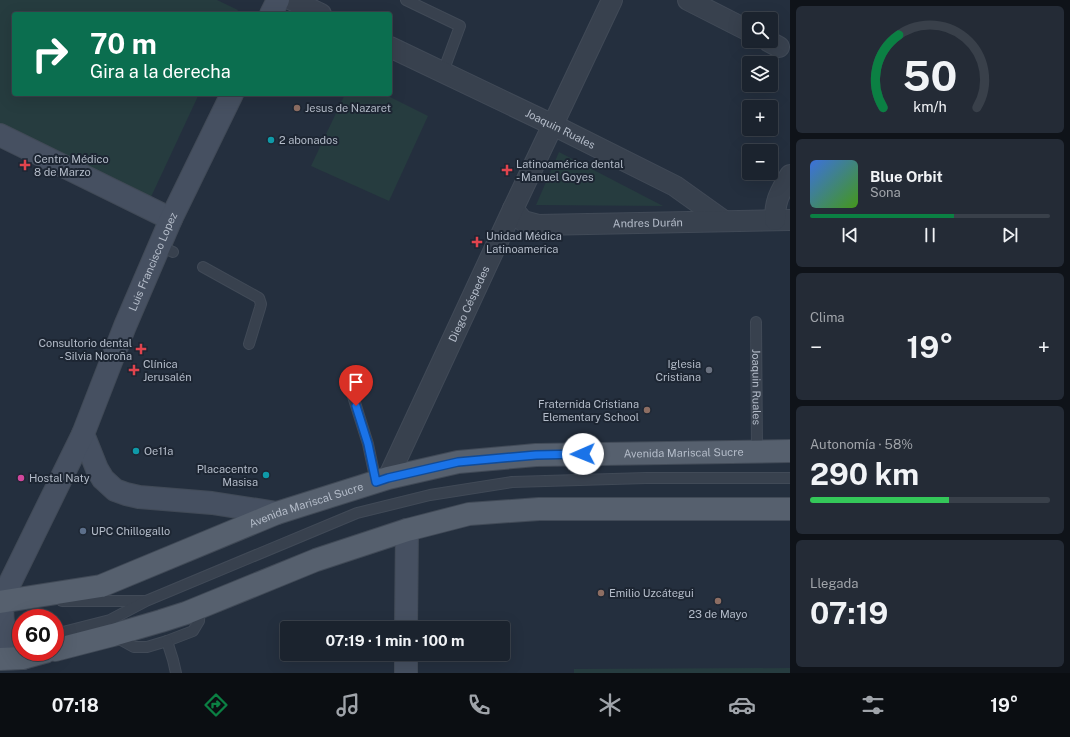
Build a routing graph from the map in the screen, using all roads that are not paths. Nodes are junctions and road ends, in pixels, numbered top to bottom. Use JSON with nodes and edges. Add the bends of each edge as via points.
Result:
{"nodes":[{"id":1,"x":278,"y":0,"type":"edge"},
{"id":2,"x":292,"y":0,"type":"edge"},
{"id":3,"x":406,"y":0,"type":"edge"},
{"id":4,"x":612,"y":0,"type":"edge"},
{"id":5,"x":688,"y":0,"type":"edge"},
{"id":6,"x":273,"y":12,"type":"edge"},
{"id":7,"x":317,"y":12,"type":"edge"},
{"id":8,"x":742,"y":27,"type":"edge"},
{"id":9,"x":392,"y":48,"type":"edge"},
{"id":10,"x":443,"y":72,"type":"junction"},
{"id":11,"x":231,"y":96,"type":"edge"},
{"id":12,"x":553,"y":125,"type":"junction"},
{"id":13,"x":0,"y":135,"type":"edge"},
{"id":14,"x":790,"y":175,"type":"edge"},
{"id":15,"x":513,"y":209,"type":"junction"},
{"id":16,"x":171,"y":219,"type":"junction"},
{"id":17,"x":783,"y":220,"type":"edge"},
{"id":18,"x":724,"y":221,"type":"junction"},
{"id":19,"x":203,"y":267,"type":"dead end"},
{"id":20,"x":756,"y":322,"type":"dead end"},
{"id":21,"x":249,"y":344,"type":"dead end"},
{"id":22,"x":352,"y":393,"type":"dead end"},
{"id":23,"x":83,"y":434,"type":"junction"},
{"id":24,"x":757,"y":451,"type":"junction"},
{"id":25,"x":790,"y":451,"type":"edge"},
{"id":26,"x":790,"y":478,"type":"edge"},
{"id":27,"x":382,"y":480,"type":"junction"},
{"id":28,"x":790,"y":509,"type":"edge"},
{"id":29,"x":277,"y":513,"type":"junction"},
{"id":30,"x":407,"y":530,"type":"junction"},
{"id":31,"x":146,"y":601,"type":"junction"},
{"id":32,"x":2,"y":602,"type":"edge"},
{"id":33,"x":200,"y":608,"type":"junction"},
{"id":34,"x":406,"y":621,"type":"edge"},
{"id":35,"x":64,"y":632,"type":"edge"},
{"id":36,"x":112,"y":635,"type":"junction"},
{"id":37,"x":167,"y":641,"type":"junction"},
{"id":38,"x":64,"y":648,"type":"edge"},
{"id":39,"x":11,"y":650,"type":"edge"},
{"id":40,"x":406,"y":661,"type":"edge"},
{"id":41,"x":176,"y":673,"type":"edge"},
{"id":42,"x":406,"y":673,"type":"edge"}],
"edges":[{"from":1,"to":6,"type":"street"},
{"from":2,"to":7,"type":"street"},
{"from":3,"to":10,"type":"lane","via":[[460,26]]},
{"from":4,"to":12,"type":"street","name":"Diego Céspedes"},
{"from":5,"to":8,"type":"street"},
{"from":9,"to":10,"type":"street","name":"Joaquin Ruales"},
{"from":10,"to":12,"type":"street","name":"Joaquin Ruales"},
{"from":11,"to":16,"type":"street","name":"Luis Francisco Lopez"},
{"from":12,"to":15,"type":"street","name":"Diego Céspedes"},
{"from":12,"to":18,"type":"street","name":"Joaquin Ruales","via":[[675,186]]},
{"from":13,"to":16,"type":"street"},
{"from":14,"to":17,"type":"street","via":[[778,196],[775,208]]},
{"from":15,"to":18,"type":"street","name":"Andres Durán","via":[[524,221],[538,225]]},
{"from":15,"to":27,"type":"street","name":"Diego Céspedes"},
{"from":16,"to":23,"type":"street","name":"Luis Francisco Lopez","via":[[166,249],[125,326]]},
{"from":17,"to":18,"type":"street","name":"Andres Durán"},
{"from":19,"to":21,"type":"lane","via":[[259,298],[261,304]]},
{"from":20,"to":24,"type":"lane","name":"Joaquin Ruales"},
{"from":22,"to":27,"type":"lane"},
{"from":23,"to":29,"type":"street","via":[[103,479],[115,490],[139,497],[212,502]]},
{"from":23,"to":32,"type":"street","name":"Luis Francisco Lopez"},
{"from":24,"to":25,"type":"main road","name":"Avenida Mariscal Sucre"},
{"from":24,"to":27,"type":"main road","name":"Avenida Mariscal Sucre","via":[[536,455],[458,462]]},
{"from":26,"to":31,"type":"lane","via":[[646,478],[512,482],[430,495],[357,513]]},
{"from":27,"to":29,"type":"main road","name":"Avenida Mariscal Sucre"},
{"from":28,"to":30,"type":"main road","via":[[539,508],[469,514]]},
{"from":29,"to":32,"type":"main road","name":"Avenida Mariscal Sucre","via":[[101,586]]},
{"from":30,"to":33,"type":"main road","via":[[316,560]]},
{"from":30,"to":34,"type":"street"},
{"from":31,"to":32,"type":"lane"},
{"from":31,"to":35,"type":"lane","via":[[110,620]]},
{"from":32,"to":39,"type":"street","name":"Luis Francisco Lopez","via":[[5,634]]},
{"from":33,"to":36,"type":"main road"},
{"from":33,"to":37,"type":"lane","via":[[199,621],[193,631]]},
{"from":36,"to":37,"type":"lane","via":[[134,647],[148,647]]},
{"from":36,"to":38,"type":"main road"},
{"from":37,"to":41,"type":"lane"},
{"from":40,"to":42,"type":"street"}]}
